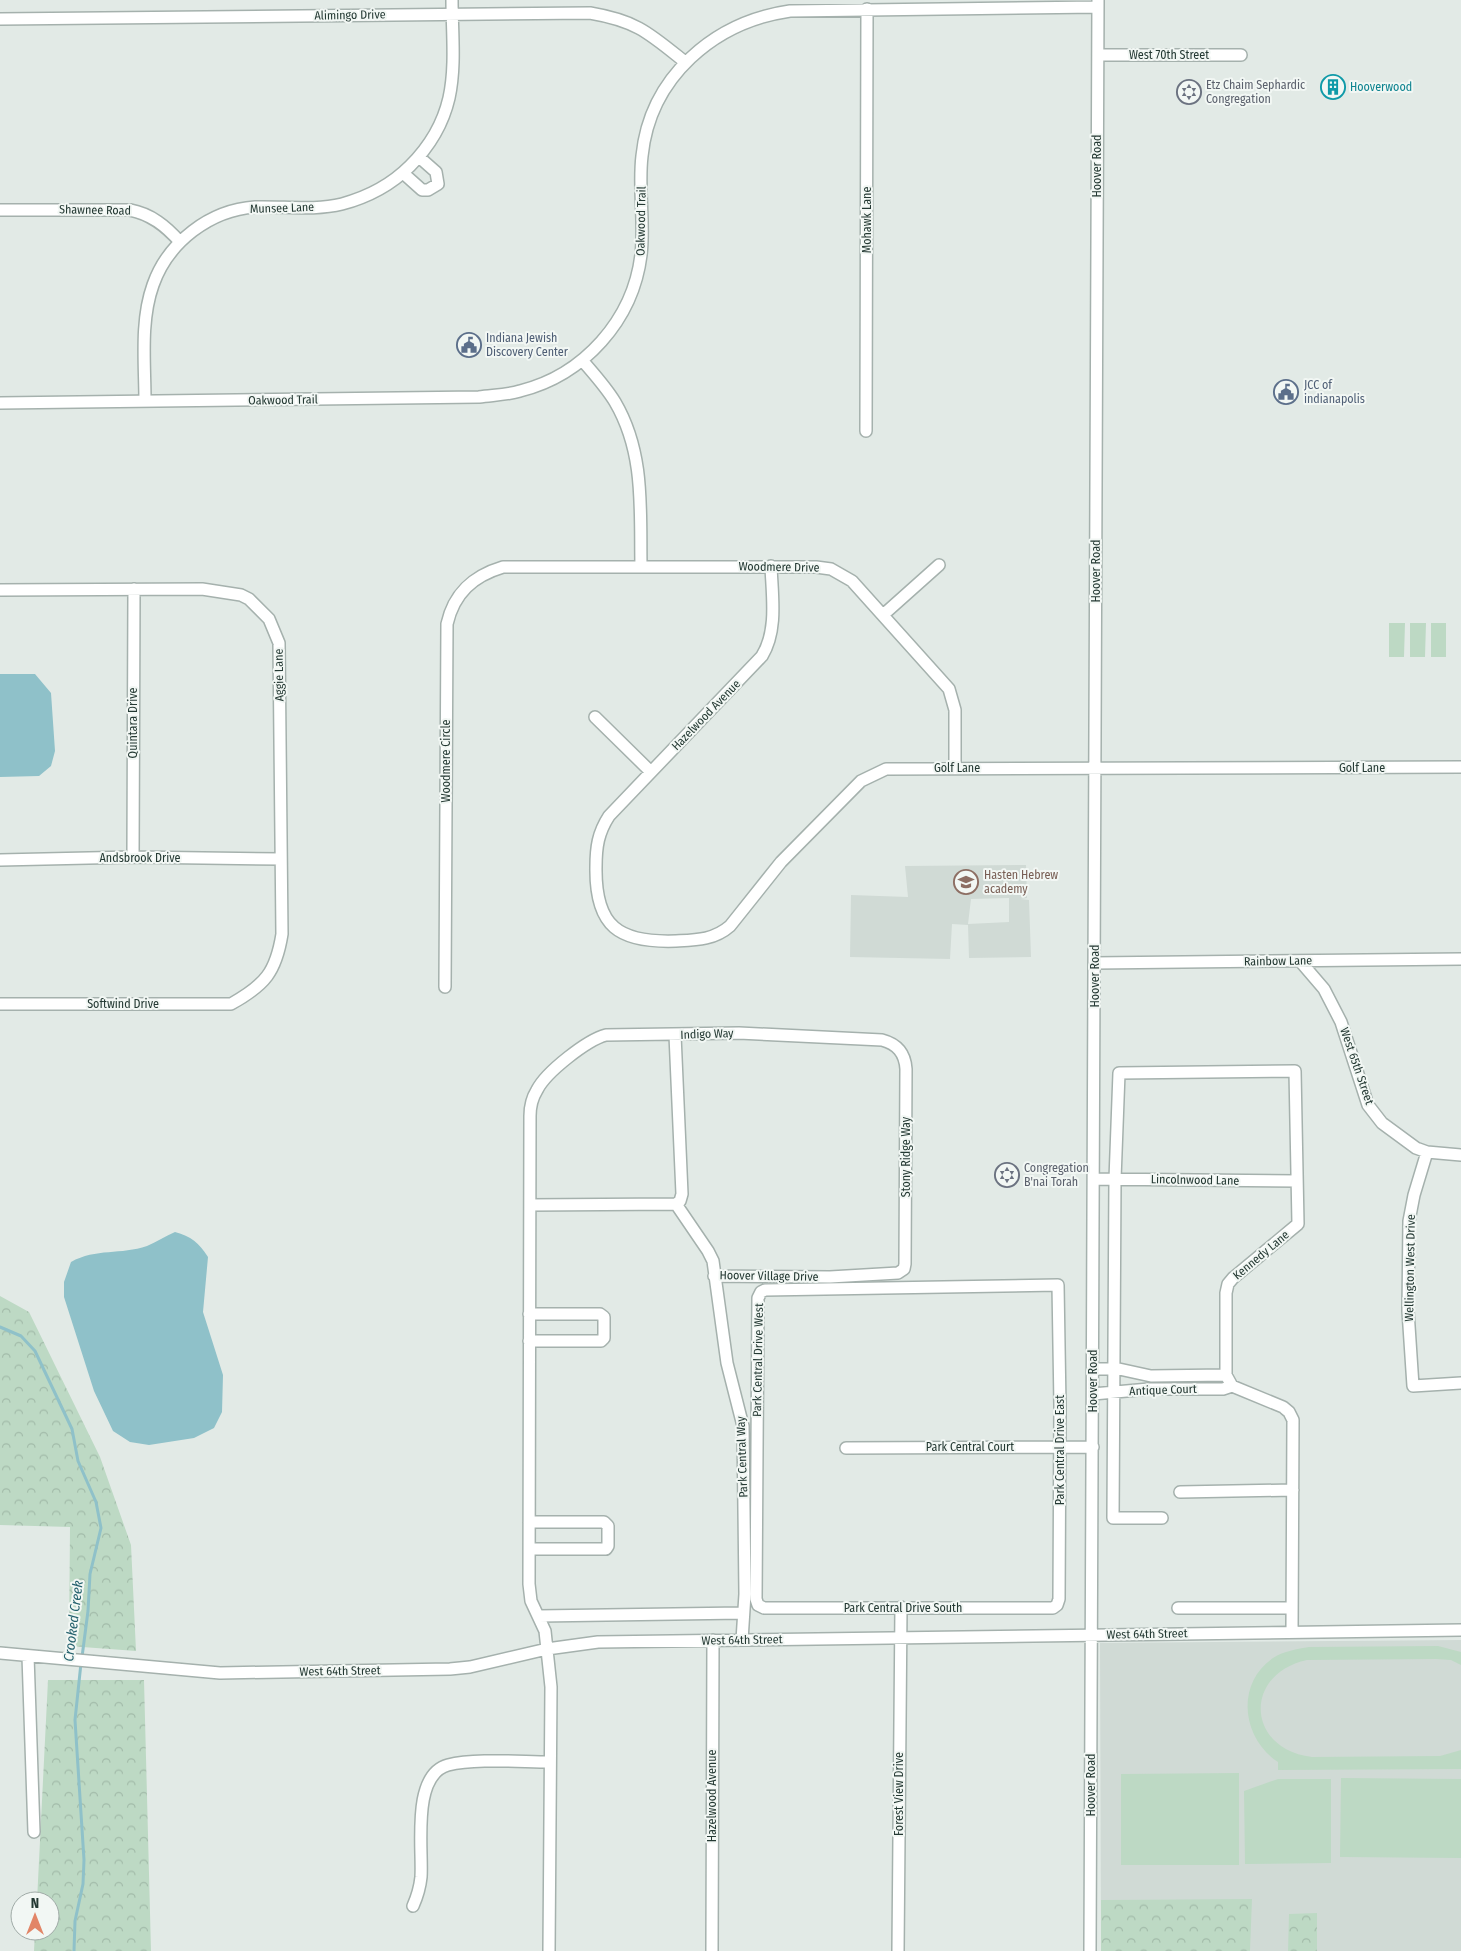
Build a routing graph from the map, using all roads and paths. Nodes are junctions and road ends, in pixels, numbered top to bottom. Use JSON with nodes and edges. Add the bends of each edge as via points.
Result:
{"nodes":[{"id":1,"x":452,"y":0,"type":"edge"},
{"id":2,"x":1098,"y":3,"type":"edge"},
{"id":3,"x":868,"y":10,"type":"junction"},
{"id":4,"x":452,"y":14,"type":"junction"},
{"id":5,"x":0,"y":18,"type":"edge"},
{"id":6,"x":1098,"y":55,"type":"junction"},
{"id":7,"x":1241,"y":55,"type":"dead end"},
{"id":8,"x":685,"y":62,"type":"junction"},
{"id":9,"x":419,"y":157,"type":"junction"},
{"id":10,"x":403,"y":173,"type":"junction"},
{"id":11,"x":0,"y":210,"type":"edge"},
{"id":12,"x":180,"y":242,"type":"junction"},
{"id":13,"x":582,"y":360,"type":"junction"},
{"id":14,"x":145,"y":401,"type":"junction"},
{"id":15,"x":0,"y":403,"type":"edge"},
{"id":16,"x":866,"y":431,"type":"dead end"},
{"id":17,"x":938,"y":565,"type":"dead end"},
{"id":18,"x":641,"y":566,"type":"junction"},
{"id":19,"x":771,"y":566,"type":"junction"},
{"id":20,"x":507,"y":568,"type":"joint"},
{"id":21,"x":134,"y":589,"type":"junction"},
{"id":22,"x":0,"y":590,"type":"edge"},
{"id":23,"x":883,"y":615,"type":"junction"},
{"id":24,"x":595,"y":717,"type":"dead end"},
{"id":25,"x":1461,"y":767,"type":"edge"},
{"id":26,"x":955,"y":768,"type":"junction"},
{"id":27,"x":1095,"y":768,"type":"junction"},
{"id":28,"x":651,"y":772,"type":"junction"},
{"id":29,"x":596,"y":847,"type":"joint"},
{"id":30,"x":133,"y":857,"type":"junction"},
{"id":31,"x":281,"y":859,"type":"junction"},
{"id":32,"x":0,"y":860,"type":"edge"},
{"id":33,"x":1461,"y":959,"type":"edge"},
{"id":34,"x":1300,"y":961,"type":"junction"},
{"id":35,"x":1095,"y":963,"type":"junction"},
{"id":36,"x":445,"y":987,"type":"dead end"},
{"id":37,"x":244,"y":997,"type":"joint"},
{"id":38,"x":0,"y":1004,"type":"edge"},
{"id":39,"x":676,"y":1035,"type":"junction"},
{"id":40,"x":896,"y":1046,"type":"joint"},
{"id":41,"x":1119,"y":1073,"type":"joint"},
{"id":42,"x":1427,"y":1152,"type":"junction"},
{"id":43,"x":1461,"y":1155,"type":"edge"},
{"id":44,"x":1094,"y":1179,"type":"junction"},
{"id":45,"x":1115,"y":1179,"type":"junction"},
{"id":46,"x":1297,"y":1181,"type":"junction"},
{"id":47,"x":676,"y":1204,"type":"junction"},
{"id":48,"x":530,"y":1205,"type":"junction"},
{"id":49,"x":902,"y":1270,"type":"joint"},
{"id":50,"x":714,"y":1276,"type":"junction"},
{"id":51,"x":1058,"y":1285,"type":"joint"},
{"id":52,"x":529,"y":1314,"type":"junction"},
{"id":53,"x":529,"y":1342,"type":"junction"},
{"id":54,"x":1093,"y":1369,"type":"junction"},
{"id":55,"x":1114,"y":1369,"type":"junction"},
{"id":56,"x":1226,"y":1375,"type":"junction"},
{"id":57,"x":1461,"y":1383,"type":"edge"},
{"id":58,"x":1232,"y":1386,"type":"junction"},
{"id":59,"x":1113,"y":1393,"type":"junction"},
{"id":60,"x":1093,"y":1394,"type":"junction"},
{"id":61,"x":1060,"y":1447,"type":"junction"},
{"id":62,"x":1093,"y":1447,"type":"junction"},
{"id":63,"x":846,"y":1448,"type":"dead end"},
{"id":64,"x":1293,"y":1490,"type":"junction"},
{"id":65,"x":1180,"y":1492,"type":"dead end"},
{"id":66,"x":1162,"y":1518,"type":"dead end"},
{"id":67,"x":529,"y":1522,"type":"junction"},
{"id":68,"x":529,"y":1549,"type":"junction"},
{"id":69,"x":758,"y":1605,"type":"joint"},
{"id":70,"x":901,"y":1607,"type":"junction"},
{"id":71,"x":1049,"y":1608,"type":"joint"},
{"id":72,"x":1178,"y":1608,"type":"dead end"},
{"id":73,"x":1292,"y":1608,"type":"junction"},
{"id":74,"x":742,"y":1613,"type":"junction"},
{"id":75,"x":539,"y":1616,"type":"junction"},
{"id":76,"x":1461,"y":1630,"type":"edge"},
{"id":77,"x":1292,"y":1632,"type":"junction"},
{"id":78,"x":1091,"y":1634,"type":"junction"},
{"id":79,"x":900,"y":1638,"type":"junction"},
{"id":80,"x":713,"y":1640,"type":"junction"},
{"id":81,"x":742,"y":1640,"type":"junction"},
{"id":82,"x":547,"y":1649,"type":"junction"},
{"id":83,"x":0,"y":1653,"type":"edge"},
{"id":84,"x":28,"y":1656,"type":"junction"},
{"id":85,"x":550,"y":1762,"type":"junction"},
{"id":86,"x":34,"y":1832,"type":"dead end"},
{"id":87,"x":413,"y":1906,"type":"dead end"},
{"id":88,"x":549,"y":1951,"type":"edge"},
{"id":89,"x":712,"y":1951,"type":"edge"},
{"id":90,"x":898,"y":1951,"type":"edge"},
{"id":91,"x":1090,"y":1951,"type":"edge"}],
"edges":[{"from":1,"to":4,"type":"street","name":"Munsee Lane"},
{"from":2,"to":3,"type":"street","name":"Oakwood Trail"},
{"from":2,"to":6,"type":"street","name":"Hoover Road"},
{"from":3,"to":8,"type":"street","name":"Oakwood Trail","via":[[799,10],[764,16],[719,34]]},
{"from":3,"to":16,"type":"street","name":"Mohawk Lane"},
{"from":4,"to":5,"type":"street","name":"Alimingo Drive"},
{"from":4,"to":8,"type":"street","name":"Alimingo Drive","via":[[581,12],[607,15],[644,30]]},
{"from":4,"to":9,"type":"street","name":"Munsee Lane","via":[[452,70],[448,100],[438,129]]},
{"from":6,"to":7,"type":"street","name":"West 70th Street"},
{"from":6,"to":27,"type":"street","name":"Hoover Road"},
{"from":8,"to":13,"type":"street","name":"Oakwood Trail","via":[[658,102],[645,139],[641,174],[641,252],[633,291],[612,329]]},
{"from":9,"to":10,"type":"street","name":"Munsee Lane"},
{"from":9,"to":10,"type":"street","via":[[436,172],[438,184],[434,188],[422,190]]},
{"from":10,"to":12,"type":"street","name":"Munsee Lane","via":[[370,194],[342,204],[237,210],[200,225]]},
{"from":11,"to":12,"type":"street","name":"Shawnee Road","via":[[134,210],[161,223]]},
{"from":12,"to":14,"type":"street","name":"Munsee Lane","via":[[159,271],[148,300]]},
{"from":13,"to":14,"type":"street","name":"Oakwood Trail","via":[[552,379],[497,396]]},
{"from":13,"to":18,"type":"street","via":[[615,402],[634,447],[640,477]]},
{"from":14,"to":15,"type":"street","name":"Oakwood Trail"},
{"from":17,"to":23,"type":"street"},
{"from":18,"to":19,"type":"street","name":"Woodmere Drive"},
{"from":18,"to":20,"type":"street","name":"Woodmere Drive"},
{"from":19,"to":23,"type":"street","name":"Woodmere Drive","via":[[820,567],[839,572],[852,580]]},
{"from":19,"to":28,"type":"street","name":"Hazelwood Avenue","via":[[772,627],[764,652]]},
{"from":20,"to":36,"type":"street","name":"Woodmere Circle","via":[[490,571],[467,585],[454,602],[447,624]]},
{"from":21,"to":22,"type":"street","name":"Aggie Lane"},
{"from":21,"to":30,"type":"street","name":"Quintara Drive"},
{"from":21,"to":31,"type":"street","name":"Aggie Lane","via":[[202,589],[241,595],[269,619],[279,643]]},
{"from":23,"to":26,"type":"street","name":"Woodmere Drive","via":[[952,696]]},
{"from":24,"to":28,"type":"street"},
{"from":25,"to":27,"type":"street","name":"Golf Lane"},
{"from":26,"to":27,"type":"street","name":"Golf Lane"},
{"from":26,"to":29,"type":"street","name":"Golf Lane","via":[[895,767],[868,776],[781,862],[730,926],[703,940],[649,942],[627,936],[612,925],[596,893]]},
{"from":27,"to":35,"type":"street","name":"Hoover Road"},
{"from":28,"to":29,"type":"street","name":"Hazelwood Avenue","via":[[609,816],[600,830]]},
{"from":30,"to":31,"type":"street","name":"Andsbrook Drive"},
{"from":30,"to":32,"type":"street","name":"Andsbrook Drive"},
{"from":31,"to":37,"type":"street","name":"Aggie Lane","via":[[282,934],[278,959],[263,981]]},
{"from":33,"to":34,"type":"street","name":"Rainbow Lane"},
{"from":34,"to":35,"type":"street","name":"Rainbow Lane"},
{"from":34,"to":42,"type":"street","name":"West 65th Street","via":[[1324,989],[1341,1022],[1368,1105],[1399,1138]]},
{"from":35,"to":44,"type":"street","name":"Hoover Road"},
{"from":37,"to":38,"type":"street","name":"Softwind Drive","via":[[231,1004]]},
{"from":39,"to":40,"type":"street","name":"Indigo Way","via":[[739,1033],[882,1040]]},
{"from":39,"to":47,"type":"street","via":[[682,1194]]},
{"from":39,"to":48,"type":"street","name":"Indigo Way","via":[[601,1036],[548,1076],[537,1090],[530,1112]]},
{"from":40,"to":49,"type":"street","name":"Stony Ridge Way","via":[[905,1059],[906,1069],[905,1266]]},
{"from":41,"to":45,"type":"street","name":"Hoover Road"},
{"from":41,"to":46,"type":"street","name":"Kennedy Lane","via":[[1295,1071]]},
{"from":42,"to":43,"type":"street","name":"West 65th Street"},
{"from":42,"to":57,"type":"street","name":"Wellington West Drive","via":[[1409,1221],[1408,1311],[1413,1386]]},
{"from":44,"to":45,"type":"street","name":"Lincolnwood Lane"},
{"from":44,"to":54,"type":"street","name":"Hoover Road"},
{"from":45,"to":46,"type":"street","name":"Lincolnwood Lane"},
{"from":45,"to":55,"type":"street","name":"Hoover Road"},
{"from":46,"to":56,"type":"street","name":"Kennedy Lane","via":[[1298,1224],[1228,1284]]},
{"from":47,"to":48,"type":"street"},
{"from":47,"to":50,"type":"street","name":"Hoover Village Drive","via":[[708,1251],[713,1261]]},
{"from":48,"to":52,"type":"street"},
{"from":49,"to":50,"type":"street","name":"Hoover Village Drive","via":[[898,1273],[830,1277]]},
{"from":50,"to":74,"type":"street","name":"Park Central Way","via":[[727,1363],[743,1426],[745,1594]]},
{"from":51,"to":61,"type":"street","name":"Park Central Drive East"},
{"from":51,"to":69,"type":"street","name":"Park Central Drive West","via":[[761,1292],[758,1298]]},
{"from":52,"to":53,"type":"street"},
{"from":52,"to":53,"type":"street","via":[[600,1314],[604,1317],[604,1338],[601,1342]]},
{"from":53,"to":67,"type":"street"},
{"from":54,"to":55,"type":"street","name":"Antique Court"},
{"from":54,"to":60,"type":"street","name":"Hoover Road"},
{"from":55,"to":56,"type":"street","name":"Antique Court","via":[[1151,1376]]},
{"from":55,"to":59,"type":"street","name":"Hoover Road"},
{"from":56,"to":58,"type":"street","name":"Kennedy Lane"},
{"from":58,"to":59,"type":"street","name":"Antique Court"},
{"from":58,"to":64,"type":"street","via":[[1289,1412],[1293,1420]]},
{"from":59,"to":60,"type":"street","name":"Antique Court"},
{"from":59,"to":66,"type":"street","name":"Hoover Road","via":[[1113,1518]]},
{"from":60,"to":62,"type":"street","name":"Hoover Road"},
{"from":61,"to":62,"type":"street","name":"Park Central Court"},
{"from":61,"to":63,"type":"street","name":"Park Central Court"},
{"from":61,"to":71,"type":"street","name":"Park Central Drive East","via":[[1059,1599],[1057,1605]]},
{"from":62,"to":78,"type":"street","name":"Hoover Road"},
{"from":64,"to":65,"type":"street"},
{"from":64,"to":73,"type":"street"},
{"from":67,"to":68,"type":"street"},
{"from":67,"to":68,"type":"street","via":[[604,1522],[608,1526],[606,1549]]},
{"from":68,"to":75,"type":"street","via":[[529,1591]]},
{"from":69,"to":70,"type":"street","name":"Park Central Drive South","via":[[764,1608]]},
{"from":70,"to":71,"type":"street","name":"Park Central Drive South"},
{"from":70,"to":79,"type":"street","name":"Forest View Drive"},
{"from":72,"to":73,"type":"street","name":"West 64th Street"},
{"from":73,"to":77,"type":"street"},
{"from":74,"to":75,"type":"street"},
{"from":74,"to":81,"type":"street","name":"Park Central Way"},
{"from":75,"to":82,"type":"street"},
{"from":76,"to":77,"type":"street","name":"West 64th Street"},
{"from":77,"to":78,"type":"street","name":"West 64th Street"},
{"from":78,"to":79,"type":"street","name":"West 64th Street"},
{"from":78,"to":91,"type":"street","name":"Hoover Road"},
{"from":79,"to":81,"type":"street","name":"West 64th Street"},
{"from":79,"to":90,"type":"street","name":"Forest View Drive"},
{"from":80,"to":81,"type":"street","name":"West 64th Street"},
{"from":80,"to":82,"type":"street","name":"West 64th Street","via":[[598,1642]]},
{"from":80,"to":89,"type":"street","name":"Hazelwood Avenue"},
{"from":82,"to":84,"type":"street","name":"West 64th Street","via":[[450,1669],[220,1673]]},
{"from":82,"to":85,"type":"street","via":[[551,1687]]},
{"from":83,"to":84,"type":"street","name":"West 64th Street"},
{"from":84,"to":86,"type":"street"},
{"from":85,"to":87,"type":"street","via":[[465,1762],[446,1766],[434,1775],[425,1790],[422,1807],[421,1876]]},
{"from":85,"to":88,"type":"street"}]}
